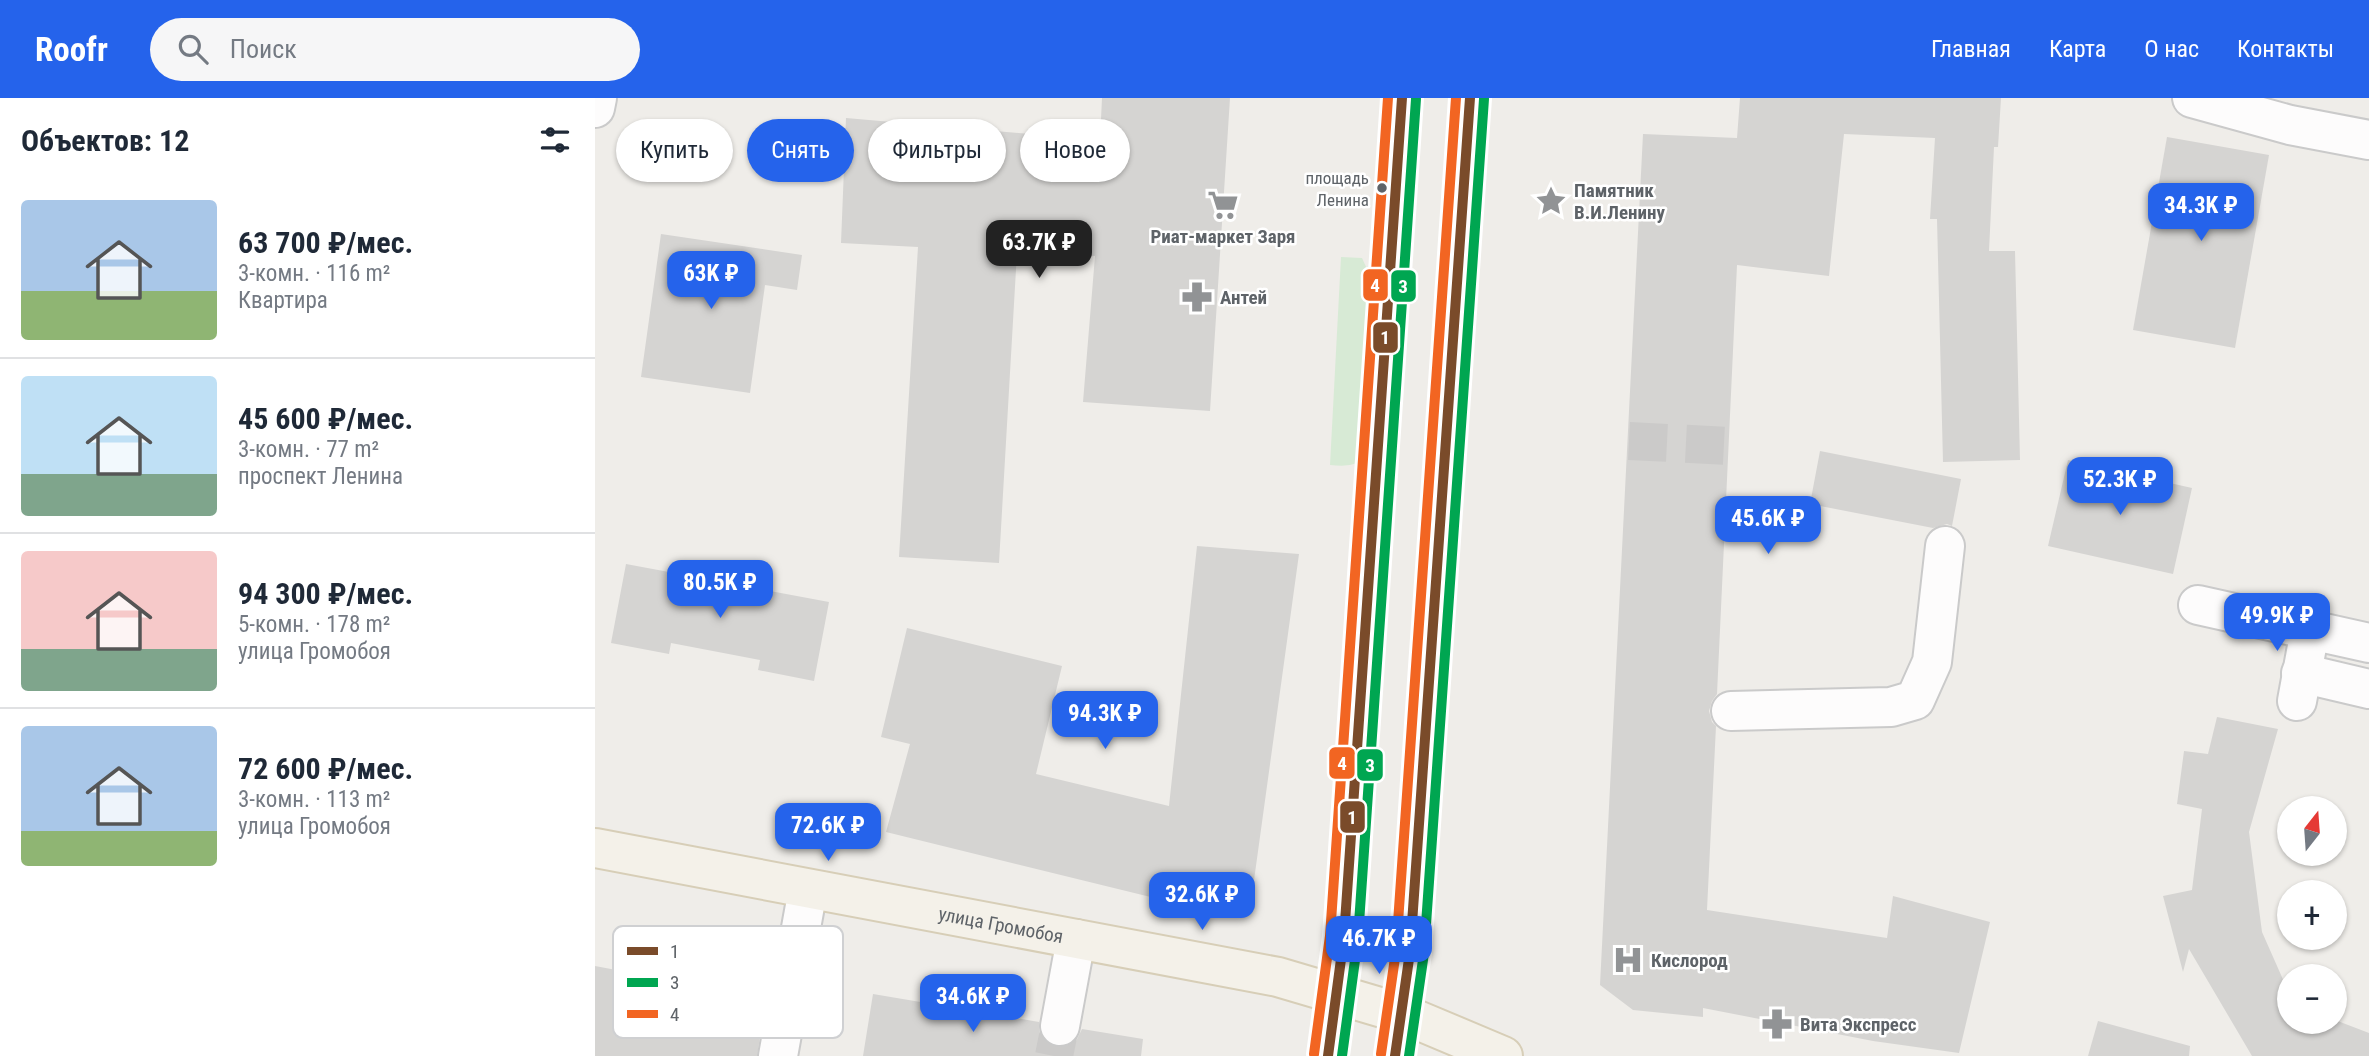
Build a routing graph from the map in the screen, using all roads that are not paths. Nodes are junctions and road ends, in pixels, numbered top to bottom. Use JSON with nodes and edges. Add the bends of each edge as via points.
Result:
{"nodes":[{"id":1,"x":597,"y":98,"type":"edge"},
{"id":2,"x":1402,"y":98,"type":"edge"},
{"id":3,"x":1470,"y":98,"type":"edge"},
{"id":4,"x":2192,"y":98,"type":"edge"},
{"id":5,"x":595,"y":108,"type":"edge"},
{"id":6,"x":2369,"y":140,"type":"edge"},
{"id":7,"x":1945,"y":546,"type":"dead end"},
{"id":8,"x":2198,"y":605,"type":"dead end"},
{"id":9,"x":2310,"y":630,"type":"junction"},
{"id":10,"x":2369,"y":643,"type":"edge"},
{"id":11,"x":2369,"y":690,"type":"edge"},
{"id":12,"x":1731,"y":711,"type":"dead end"},
{"id":13,"x":595,"y":848,"type":"edge"},
{"id":14,"x":808,"y":889,"type":"junction"},
{"id":15,"x":801,"y":926,"type":"edge"},
{"id":16,"x":1076,"y":939,"type":"junction"},
{"id":17,"x":1338,"y":995,"type":"junction"},
{"id":18,"x":1403,"y":1014,"type":"junction"},
{"id":19,"x":1060,"y":1026,"type":"tunnel mouth"},
{"id":20,"x":781,"y":1038,"type":"edge"},
{"id":21,"x":778,"y":1056,"type":"edge"},
{"id":22,"x":1328,"y":1056,"type":"edge"},
{"id":23,"x":1395,"y":1056,"type":"edge"},
{"id":24,"x":1464,"y":1056,"type":"edge"},
{"id":25,"x":1503,"y":1056,"type":"edge"}],
"edges":[{"from":1,"to":5,"type":"street"},
{"from":2,"to":17,"type":"highway"},
{"from":3,"to":18,"type":"highway"},
{"from":4,"to":6,"type":"street","via":[[2290,125]]},
{"from":7,"to":12,"type":"street","via":[[1932,662],[1916,700],[1891,706]]},
{"from":8,"to":9,"type":"street"},
{"from":9,"to":10,"type":"street"},
{"from":9,"to":11,"type":"street","via":[[2299,687]]},
{"from":13,"to":14,"type":"main road","name":"улица Громобоя"},
{"from":14,"to":15,"type":"street"},
{"from":14,"to":16,"type":"main road","name":"улица Громобоя"},
{"from":16,"to":17,"type":"main road","name":"улица Громобоя","via":[[1278,977]]},
{"from":16,"to":19,"type":"street"},
{"from":17,"to":18,"type":"main road","name":"улица Громобоя"},
{"from":17,"to":22,"type":"highway"},
{"from":18,"to":23,"type":"highway"},
{"from":18,"to":24,"type":"main road","name":"улица Громобоя"},
{"from":18,"to":25,"type":"main road","name":"улица Громобоя"},
{"from":20,"to":21,"type":"street"}]}
